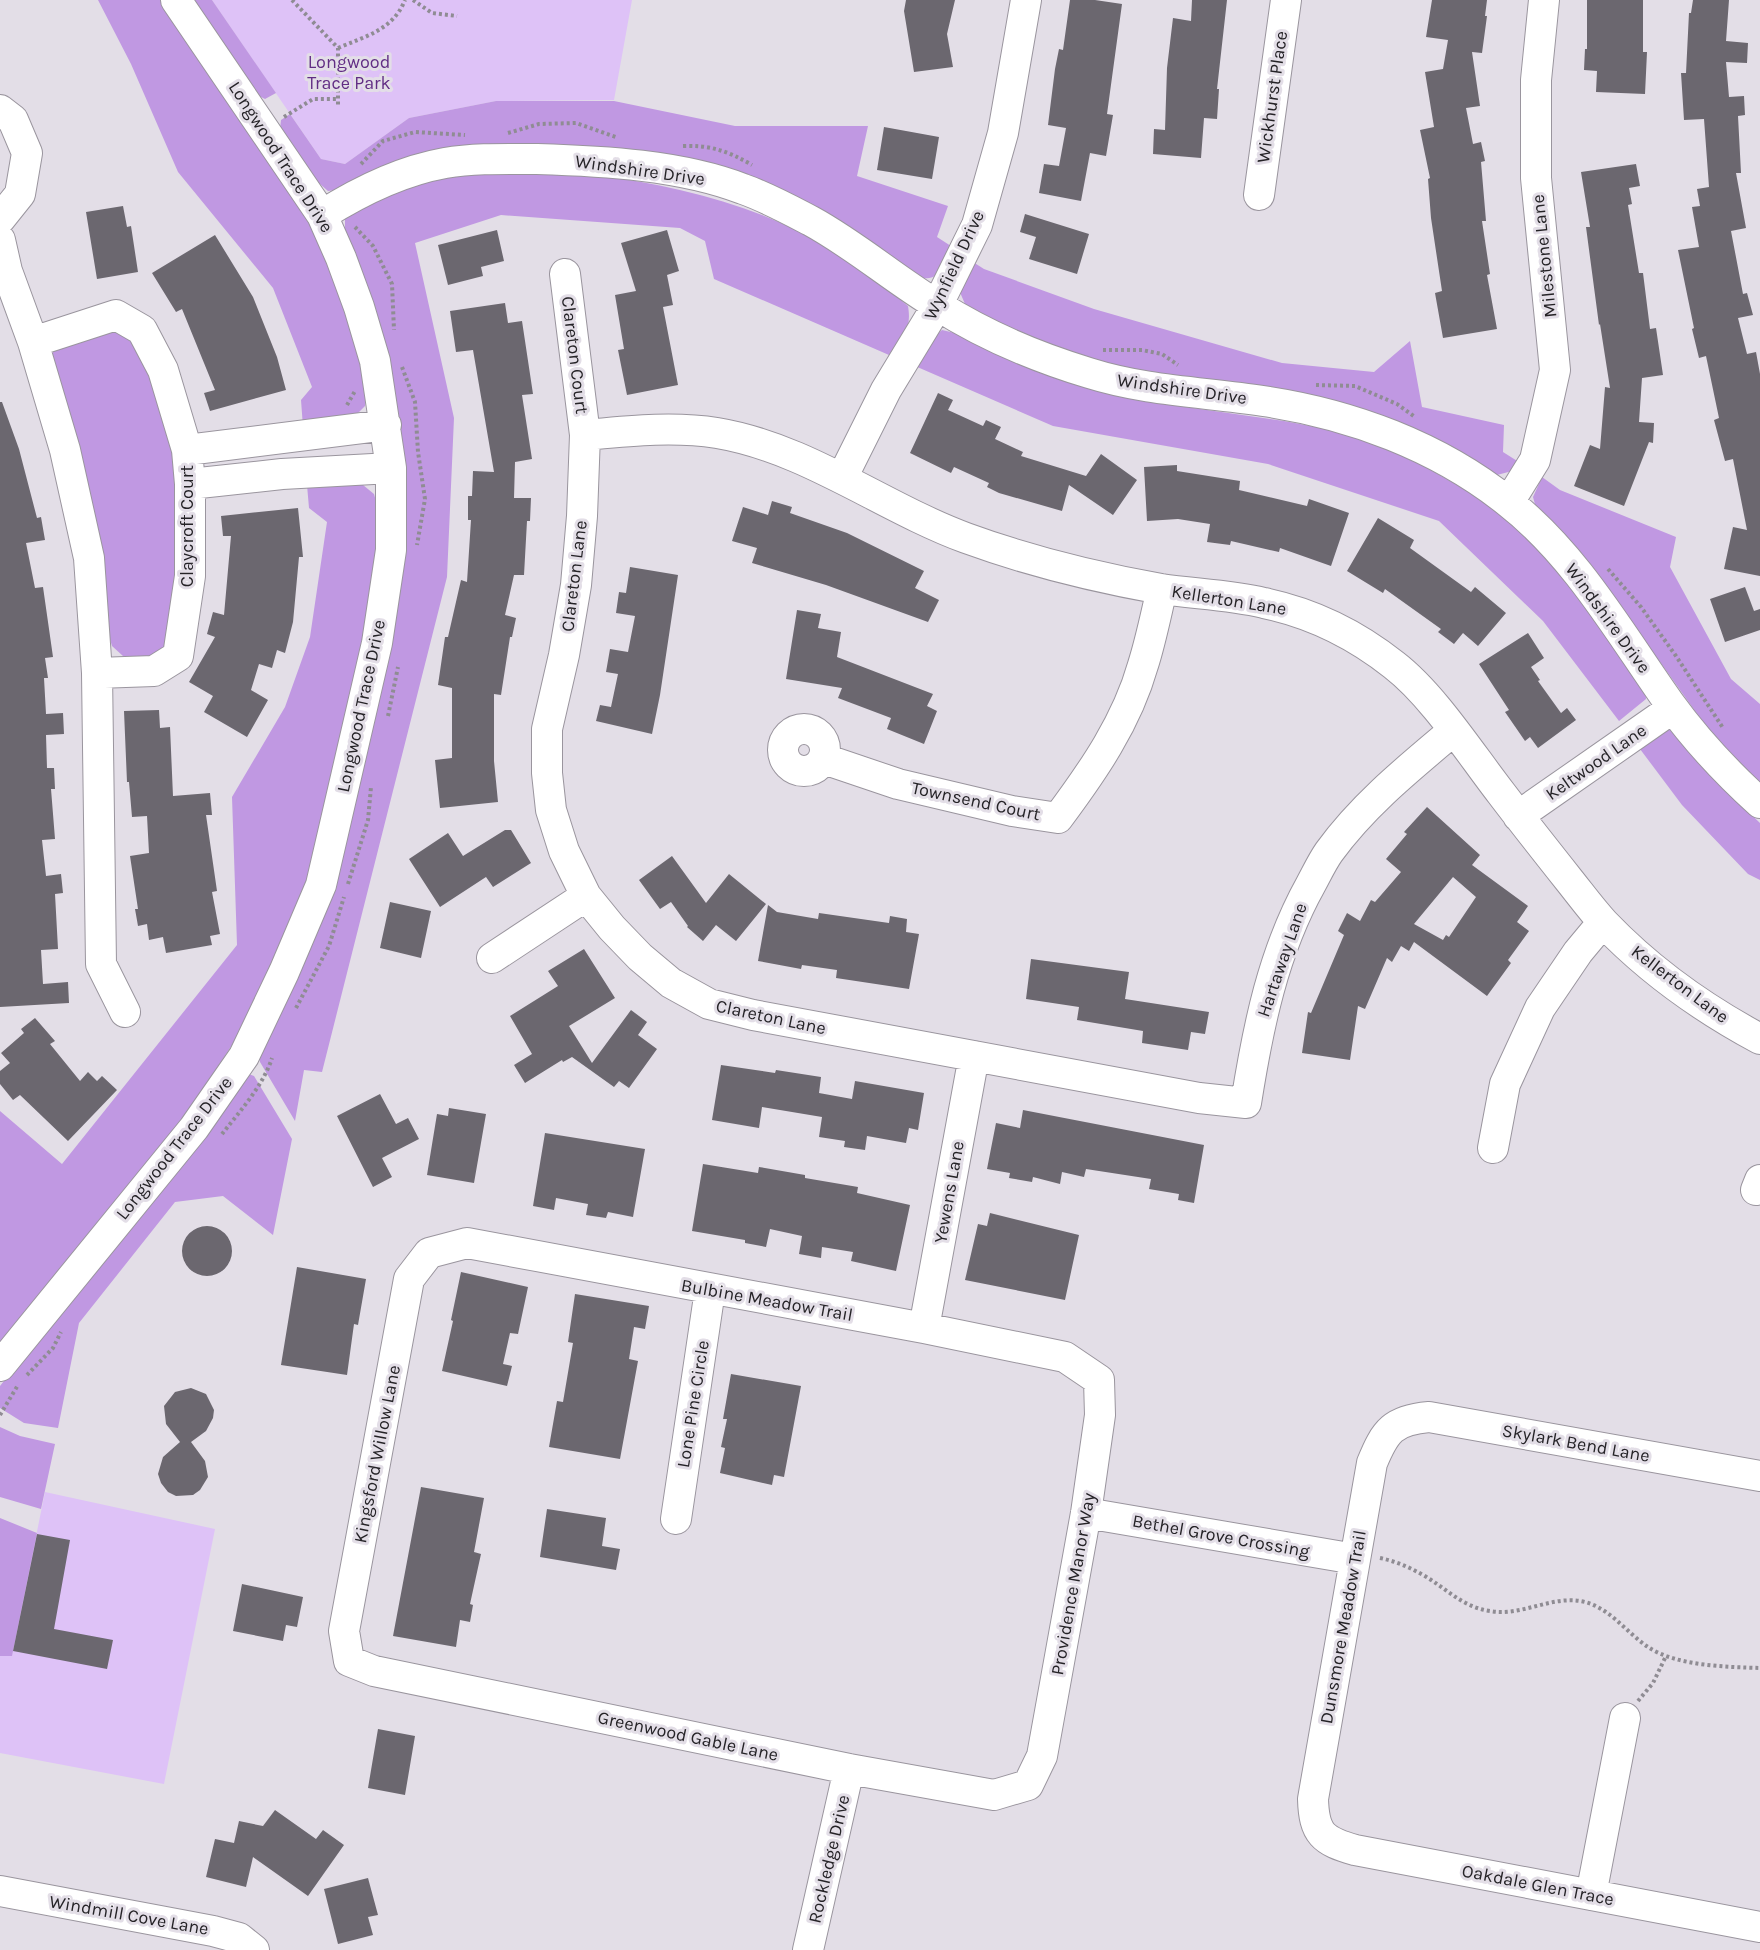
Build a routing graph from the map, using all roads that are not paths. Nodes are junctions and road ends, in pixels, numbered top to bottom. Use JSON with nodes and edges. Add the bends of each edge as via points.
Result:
{"nodes":[{"id":1,"x":176,"y":0,"type":"edge"},
{"id":2,"x":1026,"y":0,"type":"edge"},
{"id":3,"x":1286,"y":0,"type":"edge"},
{"id":4,"x":1544,"y":0,"type":"edge"},
{"id":5,"x":0,"y":110,"type":"edge"},
{"id":6,"x":1259,"y":195,"type":"dead end"},
{"id":7,"x":329,"y":210,"type":"junction"},
{"id":8,"x":0,"y":219,"type":"edge"},
{"id":9,"x":0,"y":240,"type":"edge"},
{"id":10,"x":565,"y":274,"type":"dead end"},
{"id":11,"x":937,"y":306,"type":"junction"},
{"id":12,"x":33,"y":342,"type":"junction"},
{"id":13,"x":386,"y":425,"type":"junction"},
{"id":14,"x":585,"y":435,"type":"junction"},
{"id":15,"x":278,"y":439,"type":"junction"},
{"id":16,"x":187,"y":450,"type":"junction"},
{"id":17,"x":391,"y":468,"type":"junction"},
{"id":18,"x":282,"y":474,"type":"junction"},
{"id":19,"x":842,"y":478,"type":"junction"},
{"id":20,"x":190,"y":483,"type":"junction"},
{"id":21,"x":1509,"y":502,"type":"junction"},
{"id":22,"x":1162,"y":589,"type":"junction"},
{"id":23,"x":97,"y":673,"type":"junction"},
{"id":24,"x":1673,"y":708,"type":"junction"},
{"id":25,"x":1454,"y":731,"type":"junction"},
{"id":26,"x":824,"y":759,"type":"dead end"},
{"id":27,"x":1760,"y":803,"type":"edge"},
{"id":28,"x":1518,"y":816,"type":"junction"},
{"id":29,"x":586,"y":896,"type":"junction"},
{"id":30,"x":1603,"y":922,"type":"junction"},
{"id":31,"x":492,"y":958,"type":"dead end"},
{"id":32,"x":125,"y":1012,"type":"dead end"},
{"id":33,"x":1760,"y":1039,"type":"edge"},
{"id":34,"x":974,"y":1056,"type":"junction"},
{"id":35,"x":1246,"y":1103,"type":"joint"},
{"id":36,"x":1493,"y":1148,"type":"dead end"},
{"id":37,"x":429,"y":1253,"type":"joint"},
{"id":38,"x":710,"y":1290,"type":"junction"},
{"id":39,"x":924,"y":1328,"type":"junction"},
{"id":40,"x":0,"y":1366,"type":"edge"},
{"id":41,"x":1099,"y":1380,"type":"joint"},
{"id":42,"x":1394,"y":1427,"type":"joint"},
{"id":43,"x":1760,"y":1476,"type":"edge"},
{"id":44,"x":1086,"y":1513,"type":"junction"},
{"id":45,"x":676,"y":1519,"type":"dead end"},
{"id":46,"x":1356,"y":1556,"type":"junction"},
{"id":47,"x":349,"y":1661,"type":"joint"},
{"id":48,"x":1625,"y":1718,"type":"road end"},
{"id":49,"x":849,"y":1769,"type":"junction"},
{"id":50,"x":1028,"y":1785,"type":"joint"},
{"id":51,"x":1320,"y":1833,"type":"joint"},
{"id":52,"x":0,"y":1891,"type":"edge"},
{"id":53,"x":1591,"y":1896,"type":"junction"},
{"id":54,"x":1760,"y":1927,"type":"edge"},
{"id":55,"x":254,"y":1950,"type":"edge"},
{"id":56,"x":808,"y":1950,"type":"edge"}],
"edges":[{"from":1,"to":7,"type":"street","name":"Longwood Trace Drive"},
{"from":2,"to":11,"type":"street","name":"Wynfield Drive","via":[[1003,133],[977,225]]},
{"from":3,"to":6,"type":"street","name":"Wickhurst Place"},
{"from":4,"to":21,"type":"street","name":"Milestone Lane","via":[[1536,80],[1536,178],[1555,370],[1535,460]]},
{"from":5,"to":8,"type":"street","via":[[13,120],[27,153],[20,194]]},
{"from":7,"to":11,"type":"street","name":"Windshire Drive","via":[[357,193],[404,174],[465,161],[560,160],[693,174],[744,189],[814,222]]},
{"from":7,"to":13,"type":"street","name":"Longwood Trace Drive","via":[[375,361]]},
{"from":9,"to":12,"type":"street"},
{"from":10,"to":14,"type":"street","name":"Clareton Court"},
{"from":11,"to":19,"type":"street","name":"Wynfield Drive","via":[[886,390]]},
{"from":11,"to":21,"type":"street","name":"Windshire Drive","via":[[1032,354],[1091,374],[1144,387],[1316,411],[1378,430],[1425,449]]},
{"from":12,"to":16,"type":"street","name":"Claycroft Court","via":[[116,315],[142,330],[163,370]]},
{"from":12,"to":23,"type":"street","via":[[65,450],[89,558]]},
{"from":13,"to":15,"type":"street"},
{"from":13,"to":17,"type":"street","name":"Longwood Trace Drive"},
{"from":14,"to":19,"type":"street","name":"Kellerton Lane","via":[[638,430],[717,433],[798,458]]},
{"from":14,"to":29,"type":"street","name":"Clareton Lane","via":[[576,585],[547,729],[547,773],[550,810]]},
{"from":15,"to":16,"type":"street"},
{"from":15,"to":18,"type":"street"},
{"from":16,"to":20,"type":"street","name":"Claycroft Court"},
{"from":17,"to":18,"type":"street"},
{"from":17,"to":40,"type":"street","name":"Longwood Trace Drive","via":[[392,550],[376,643],[321,885],[284,972],[244,1056],[194,1128]]},
{"from":18,"to":20,"type":"street"},
{"from":19,"to":22,"type":"street","name":"Kellerton Lane","via":[[961,536],[1014,555]]},
{"from":20,"to":23,"type":"street","name":"Claycroft Court","via":[[190,576],[178,656],[154,671]]},
{"from":21,"to":24,"type":"street","name":"Windshire Drive","via":[[1536,527],[1596,598]]},
{"from":22,"to":25,"type":"street","name":"Kellerton Lane","via":[[1262,602],[1310,615],[1358,638],[1423,691]]},
{"from":22,"to":26,"type":"street","name":"Townsend Court","via":[[1143,667],[1122,718],[1095,768],[1058,818],[898,784]]},
{"from":23,"to":32,"type":"street","via":[[101,964]]},
{"from":24,"to":27,"type":"street","name":"Windshire Drive","via":[[1706,749]]},
{"from":24,"to":28,"type":"street","name":"Keltwood Lane"},
{"from":25,"to":28,"type":"street","name":"Kellerton Lane"},
{"from":25,"to":35,"type":"street","name":"Hartaway Lane","via":[[1362,812],[1328,853],[1302,899],[1269,986]]},
{"from":28,"to":30,"type":"street","name":"Kellerton Lane"},
{"from":29,"to":31,"type":"street"},
{"from":29,"to":34,"type":"street","name":"Clareton Lane","via":[[639,957],[671,983],[709,1004]]},
{"from":30,"to":33,"type":"street","name":"Kellerton Lane","via":[[1658,972],[1730,1023]]},
{"from":30,"to":36,"type":"street","via":[[1540,1008],[1505,1084]]},
{"from":34,"to":35,"type":"street","name":"Clareton Lane","via":[[1199,1098]]},
{"from":34,"to":39,"type":"street","name":"Yewens Lane"},
{"from":37,"to":38,"type":"street","name":"Bulbine Meadow Trail","via":[[467,1244]]},
{"from":37,"to":47,"type":"street","name":"Kingsford Willow Lane","via":[[409,1280],[344,1630]]},
{"from":38,"to":39,"type":"street","name":"Bulbine Meadow Trail"},
{"from":38,"to":45,"type":"street","name":"Lone Pine Circle"},
{"from":39,"to":41,"type":"street","name":"Bulbine Meadow Trail","via":[[1065,1357]]},
{"from":41,"to":44,"type":"street","name":"Providence Manor Way","via":[[1100,1415]]},
{"from":42,"to":43,"type":"street","name":"Skylark Bend Lane","via":[[1410,1419],[1429,1417]]},
{"from":42,"to":46,"type":"street","name":"Dunsmore Meadow Trail","via":[[1382,1438],[1372,1463]]},
{"from":44,"to":46,"type":"street","name":"Bethel Grove Crossing"},
{"from":44,"to":50,"type":"street","name":"Providence Manor Way","via":[[1042,1756]]},
{"from":46,"to":51,"type":"street","name":"Dunsmore Meadow Trail","via":[[1313,1799],[1313,1817]]},
{"from":47,"to":49,"type":"street","name":"Greenwood Gable Lane","via":[[374,1671]]},
{"from":48,"to":53,"type":"street"},
{"from":49,"to":50,"type":"street","name":"Greenwood Gable Lane","via":[[994,1795]]},
{"from":49,"to":56,"type":"street","name":"Rockledge Drive"},
{"from":51,"to":53,"type":"street","name":"Oakdale Glen Trace","via":[[1332,1844],[1355,1850]]},
{"from":52,"to":55,"type":"street","name":"Windmill Cove Lane","via":[[213,1930],[239,1938]]},
{"from":53,"to":54,"type":"street","name":"Oakdale Glen Trace"}]}
